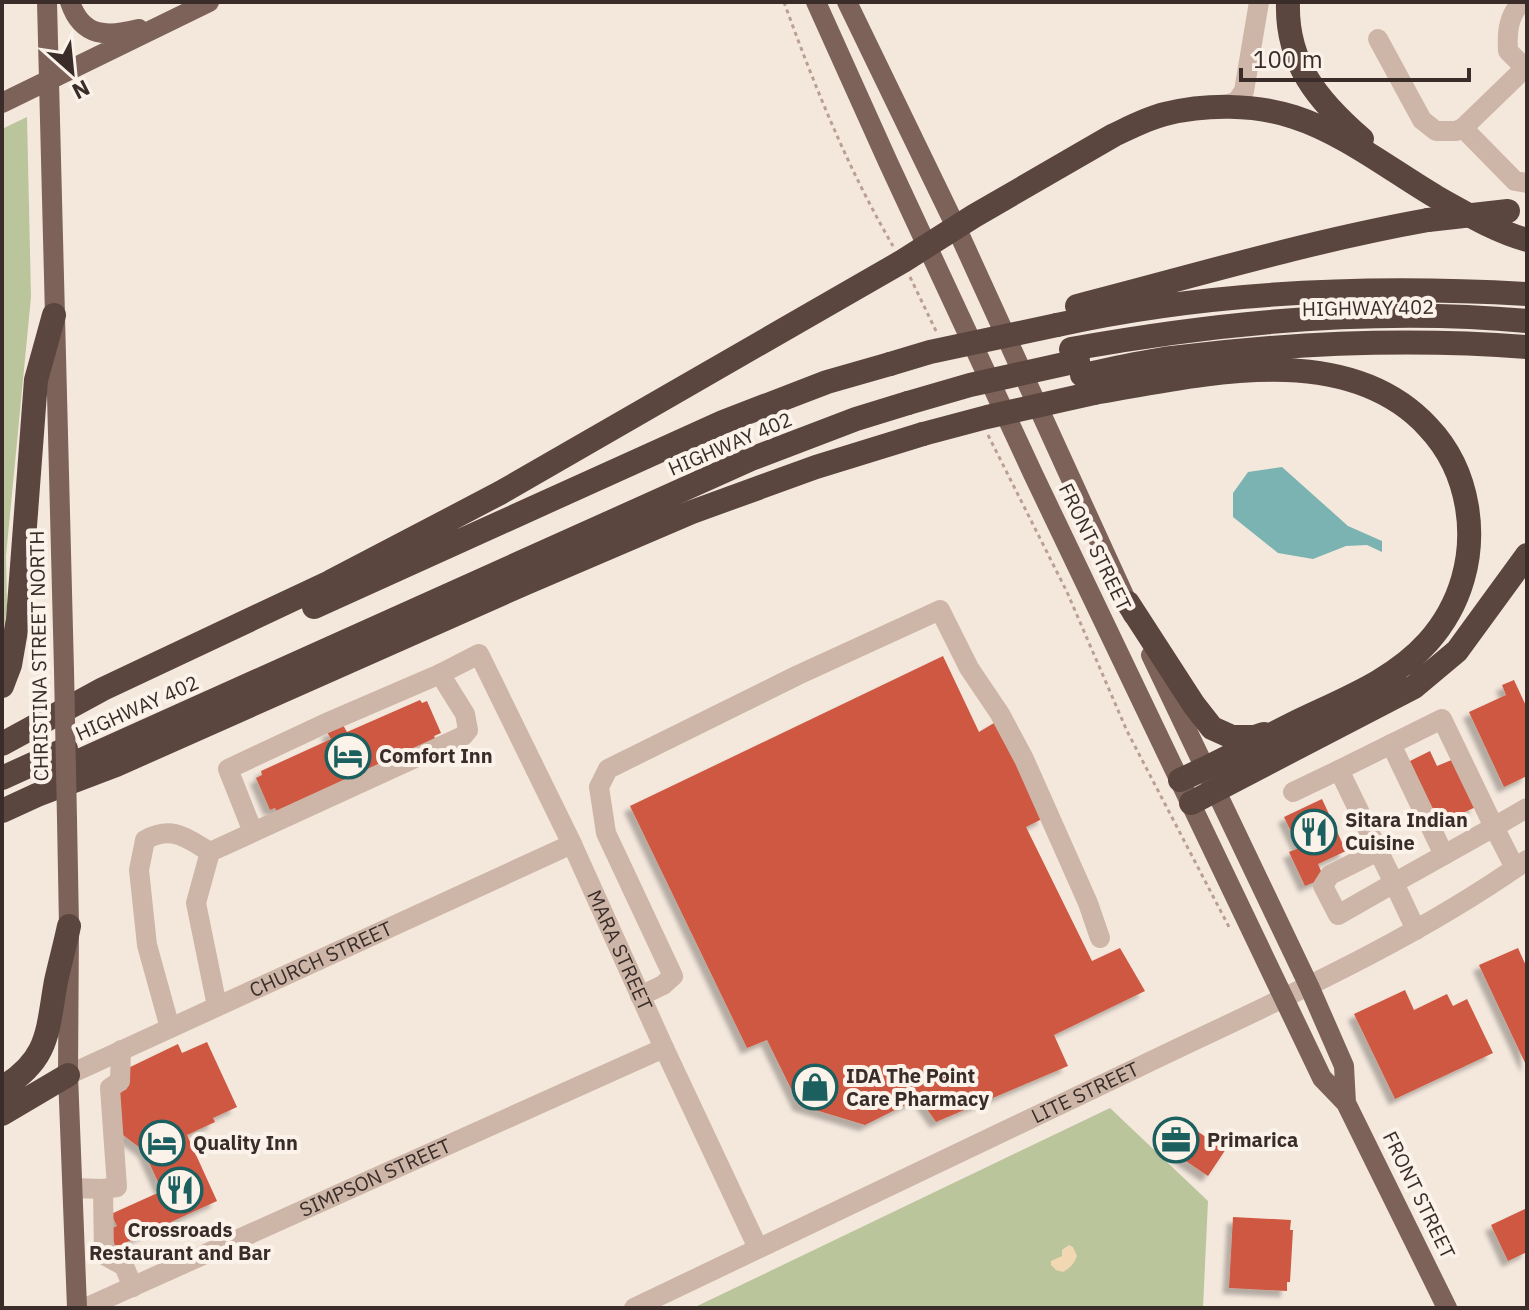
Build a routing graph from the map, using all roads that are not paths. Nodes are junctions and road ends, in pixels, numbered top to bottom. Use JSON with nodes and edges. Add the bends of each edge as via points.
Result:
{"nodes":[{"id":1,"x":47,"y":2,"type":"edge"},
{"id":2,"x":70,"y":2,"type":"edge"},
{"id":3,"x":209,"y":2,"type":"edge"},
{"id":4,"x":816,"y":2,"type":"edge"},
{"id":5,"x":847,"y":2,"type":"edge"},
{"id":6,"x":1259,"y":2,"type":"edge"},
{"id":7,"x":1288,"y":2,"type":"edge"},
{"id":8,"x":1522,"y":2,"type":"edge"},
{"id":9,"x":170,"y":21,"type":"junction"},
{"id":10,"x":1378,"y":39,"type":"dead end"},
{"id":11,"x":49,"y":81,"type":"junction"},
{"id":12,"x":2,"y":103,"type":"edge"},
{"id":13,"x":1220,"y":108,"type":"junction"},
{"id":14,"x":1463,"y":128,"type":"junction"},
{"id":15,"x":1409,"y":180,"type":"junction"},
{"id":16,"x":1527,"y":183,"type":"edge"},
{"id":17,"x":1518,"y":211,"type":"edge"},
{"id":18,"x":956,"y":227,"type":"junction"},
{"id":19,"x":1527,"y":240,"type":"edge"},
{"id":20,"x":927,"y":246,"type":"junction"},
{"id":21,"x":1527,"y":294,"type":"edge"},
{"id":22,"x":54,"y":315,"type":"junction"},
{"id":23,"x":1054,"y":319,"type":"junction"},
{"id":24,"x":1527,"y":321,"type":"edge"},
{"id":25,"x":1527,"y":334,"type":"edge"},
{"id":26,"x":1527,"y":347,"type":"edge"},
{"id":27,"x":1081,"y":369,"type":"junction"},
{"id":28,"x":912,"y":411,"type":"junction"},
{"id":29,"x":1527,"y":555,"type":"edge"},
{"id":30,"x":1128,"y":603,"type":"junction"},
{"id":31,"x":440,"y":674,"type":"junction"},
{"id":32,"x":2,"y":686,"type":"edge"},
{"id":33,"x":1292,"y":724,"type":"junction"},
{"id":34,"x":1391,"y":744,"type":"junction"},
{"id":35,"x":2,"y":746,"type":"edge"},
{"id":36,"x":116,"y":765,"type":"junction"},
{"id":37,"x":1339,"y":770,"type":"junction"},
{"id":38,"x":2,"y":778,"type":"edge"},
{"id":39,"x":1180,"y":780,"type":"junction"},
{"id":40,"x":1210,"y":780,"type":"junction"},
{"id":41,"x":1293,"y":792,"type":"dead end"},
{"id":42,"x":2,"y":795,"type":"edge"},
{"id":43,"x":1191,"y":803,"type":"junction"},
{"id":44,"x":1527,"y":808,"type":"edge"},
{"id":45,"x":2,"y":811,"type":"edge"},
{"id":46,"x":2,"y":827,"type":"edge"},
{"id":47,"x":1494,"y":827,"type":"junction"},
{"id":48,"x":253,"y":832,"type":"junction"},
{"id":49,"x":572,"y":844,"type":"junction"},
{"id":50,"x":1378,"y":851,"type":"junction"},
{"id":51,"x":210,"y":852,"type":"junction"},
{"id":52,"x":1444,"y":855,"type":"junction"},
{"id":53,"x":1521,"y":864,"type":"edge"},
{"id":54,"x":1394,"y":883,"type":"junction"},
{"id":55,"x":69,"y":926,"type":"junction"},
{"id":56,"x":1416,"y":930,"type":"junction"},
{"id":57,"x":1100,"y":938,"type":"dead end"},
{"id":58,"x":1296,"y":992,"type":"junction"},
{"id":59,"x":640,"y":996,"type":"junction"},
{"id":60,"x":217,"y":1006,"type":"junction"},
{"id":61,"x":170,"y":1028,"type":"junction"},
{"id":62,"x":664,"y":1048,"type":"junction"},
{"id":63,"x":121,"y":1050,"type":"junction"},
{"id":64,"x":68,"y":1075,"type":"junction"},
{"id":65,"x":2,"y":1088,"type":"edge"},
{"id":66,"x":2,"y":1114,"type":"edge"},
{"id":67,"x":73,"y":1188,"type":"junction"},
{"id":68,"x":103,"y":1189,"type":"junction"},
{"id":69,"x":758,"y":1248,"type":"junction"},
{"id":70,"x":133,"y":1287,"type":"junction"},
{"id":71,"x":77,"y":1308,"type":"edge"},
{"id":72,"x":85,"y":1308,"type":"edge"},
{"id":73,"x":634,"y":1308,"type":"edge"},
{"id":74,"x":1447,"y":1308,"type":"edge"}],
"edges":[{"from":1,"to":11,"type":"main road","name":"CHRISTINA STREET NORTH"},
{"from":2,"to":9,"type":"main road","via":[[78,20],[97,32],[120,34]]},
{"from":3,"to":9,"type":"main road"},
{"from":4,"to":20,"type":"main road","name":"FRONT STREET"},
{"from":5,"to":18,"type":"main road","name":"FRONT STREET"},
{"from":6,"to":13,"type":"street","via":[[1244,91],[1237,101]]},
{"from":7,"to":15,"type":"highway","via":[[1289,33],[1309,83],[1335,116]]},
{"from":8,"to":14,"type":"street","via":[[1507,35],[1508,51],[1525,68]]},
{"from":9,"to":11,"type":"main road"},
{"from":10,"to":14,"type":"street","via":[[1422,120],[1436,131]]},
{"from":11,"to":12,"type":"main road"},
{"from":11,"to":22,"type":"main road","name":"CHRISTINA STREET NORTH"},
{"from":13,"to":15,"type":"highway","via":[[1294,117]]},
{"from":13,"to":18,"type":"highway","via":[[1138,123]]},
{"from":14,"to":16,"type":"street","via":[[1515,181]]},
{"from":15,"to":19,"type":"highway","via":[[1484,224]]},
{"from":17,"to":23,"type":"highway","bridge":true,"via":[[1371,230]]},
{"from":18,"to":20,"type":"highway"},
{"from":18,"to":30,"type":"main road","name":"FRONT STREET"},
{"from":20,"to":35,"type":"highway","via":[[500,493],[330,582],[103,689]]},
{"from":20,"to":39,"type":"main road","name":"FRONT STREET"},
{"from":21,"to":23,"type":"highway","name":"HIGHWAY 402","via":[[1357,290]]},
{"from":22,"to":32,"type":"highway","via":[[36,380],[18,619]]},
{"from":22,"to":55,"type":"main road","name":"CHRISTINA STREET NORTH","bridge":true},
{"from":23,"to":35,"type":"highway","name":"HIGHWAY 402","bridge":true,"via":[[935,344],[670,445]]},
{"from":24,"to":27,"type":"highway","via":[[1435,316],[1283,321],[1155,334]]},
{"from":25,"to":27,"type":"highway","name":"HIGHWAY 402","via":[[1282,334],[1165,346]]},
{"from":26,"to":27,"type":"highway","via":[[1330,344]]},
{"from":27,"to":28,"type":"highway","name":"HIGHWAY 402","bridge":true,"via":[[970,385]]},
{"from":27,"to":28,"type":"highway","bridge":true,"via":[[987,417]]},
{"from":27,"to":33,"type":"highway","via":[[1338,375],[1405,405],[1448,453],[1461,482],[1469,525],[1466,568],[1452,608],[1428,642],[1392,673]]},
{"from":28,"to":36,"type":"highway","via":[[816,467],[692,512]]},
{"from":28,"to":38,"type":"highway","via":[[813,421],[748,445]]},
{"from":28,"to":42,"type":"highway","name":"HIGHWAY 402","via":[[856,419],[751,459]]},
{"from":29,"to":40,"type":"highway","via":[[1457,651],[1414,687],[1290,750]]},
{"from":30,"to":33,"type":"highway","via":[[1212,728],[1243,738]]},
{"from":30,"to":40,"type":"main road","name":"FRONT STREET"},
{"from":31,"to":48,"type":"street","via":[[228,769]]},
{"from":31,"to":48,"type":"street","via":[[465,714],[468,730],[463,736]]},
{"from":31,"to":49,"type":"street","name":"MARA STREET","via":[[479,654]]},
{"from":33,"to":40,"type":"highway"},
{"from":34,"to":37,"type":"street"},
{"from":34,"to":47,"type":"street","via":[[1442,719]]},
{"from":34,"to":52,"type":"street"},
{"from":36,"to":45,"type":"highway"},
{"from":36,"to":46,"type":"highway"},
{"from":37,"to":41,"type":"street"},
{"from":37,"to":50,"type":"street"},
{"from":39,"to":40,"type":"highway"},
{"from":39,"to":43,"type":"main road","name":"FRONT STREET"},
{"from":40,"to":43,"type":"highway"},
{"from":40,"to":58,"type":"main road","name":"FRONT STREET"},
{"from":43,"to":58,"type":"main road","name":"FRONT STREET"},
{"from":44,"to":47,"type":"street"},
{"from":47,"to":52,"type":"street"},
{"from":47,"to":53,"type":"street"},
{"from":48,"to":51,"type":"street"},
{"from":49,"to":59,"type":"street","name":"MARA STREET"},
{"from":49,"to":60,"type":"street","name":"CHURCH STREET"},
{"from":50,"to":54,"type":"street"},
{"from":50,"to":54,"type":"street","via":[[1330,875],[1323,886],[1338,915]]},
{"from":51,"to":60,"type":"street","via":[[196,903]]},
{"from":51,"to":61,"type":"street","via":[[177,833],[145,840],[139,870],[147,945]]},
{"from":52,"to":54,"type":"street"},
{"from":53,"to":56,"type":"street","name":"LITE STREET"},
{"from":54,"to":56,"type":"street"},
{"from":55,"to":64,"type":"main road","name":"CHRISTINA STREET NORTH"},
{"from":55,"to":65,"type":"highway","via":[[44,1043],[24,1073]]},
{"from":56,"to":58,"type":"street","name":"LITE STREET"},
{"from":57,"to":59,"type":"street","via":[[1024,759],[940,610],[608,769],[599,787],[606,833],[673,976]]},
{"from":58,"to":69,"type":"street","name":"LITE STREET"},
{"from":58,"to":74,"type":"main road","name":"FRONT STREET","via":[[1322,1078],[1346,1103]]},
{"from":59,"to":62,"type":"street","name":"MARA STREET"},
{"from":60,"to":61,"type":"street","name":"CHURCH STREET"},
{"from":61,"to":63,"type":"street","name":"CHURCH STREET"},
{"from":62,"to":69,"type":"street","name":"MARA STREET"},
{"from":62,"to":70,"type":"street","name":"SIMPSON STREET"},
{"from":63,"to":64,"type":"street","name":"CHURCH STREET"},
{"from":63,"to":68,"type":"street","via":[[120,1081],[110,1088],[117,1187]]},
{"from":64,"to":66,"type":"highway"},
{"from":64,"to":67,"type":"main road","name":"CHRISTINA STREET NORTH"},
{"from":67,"to":68,"type":"street"},
{"from":67,"to":71,"type":"main road","name":"CHRISTINA STREET NORTH"},
{"from":68,"to":70,"type":"street","via":[[104,1255],[124,1266]]},
{"from":69,"to":73,"type":"street","name":"LITE STREET"},
{"from":70,"to":72,"type":"street","name":"SIMPSON STREET"}]}
